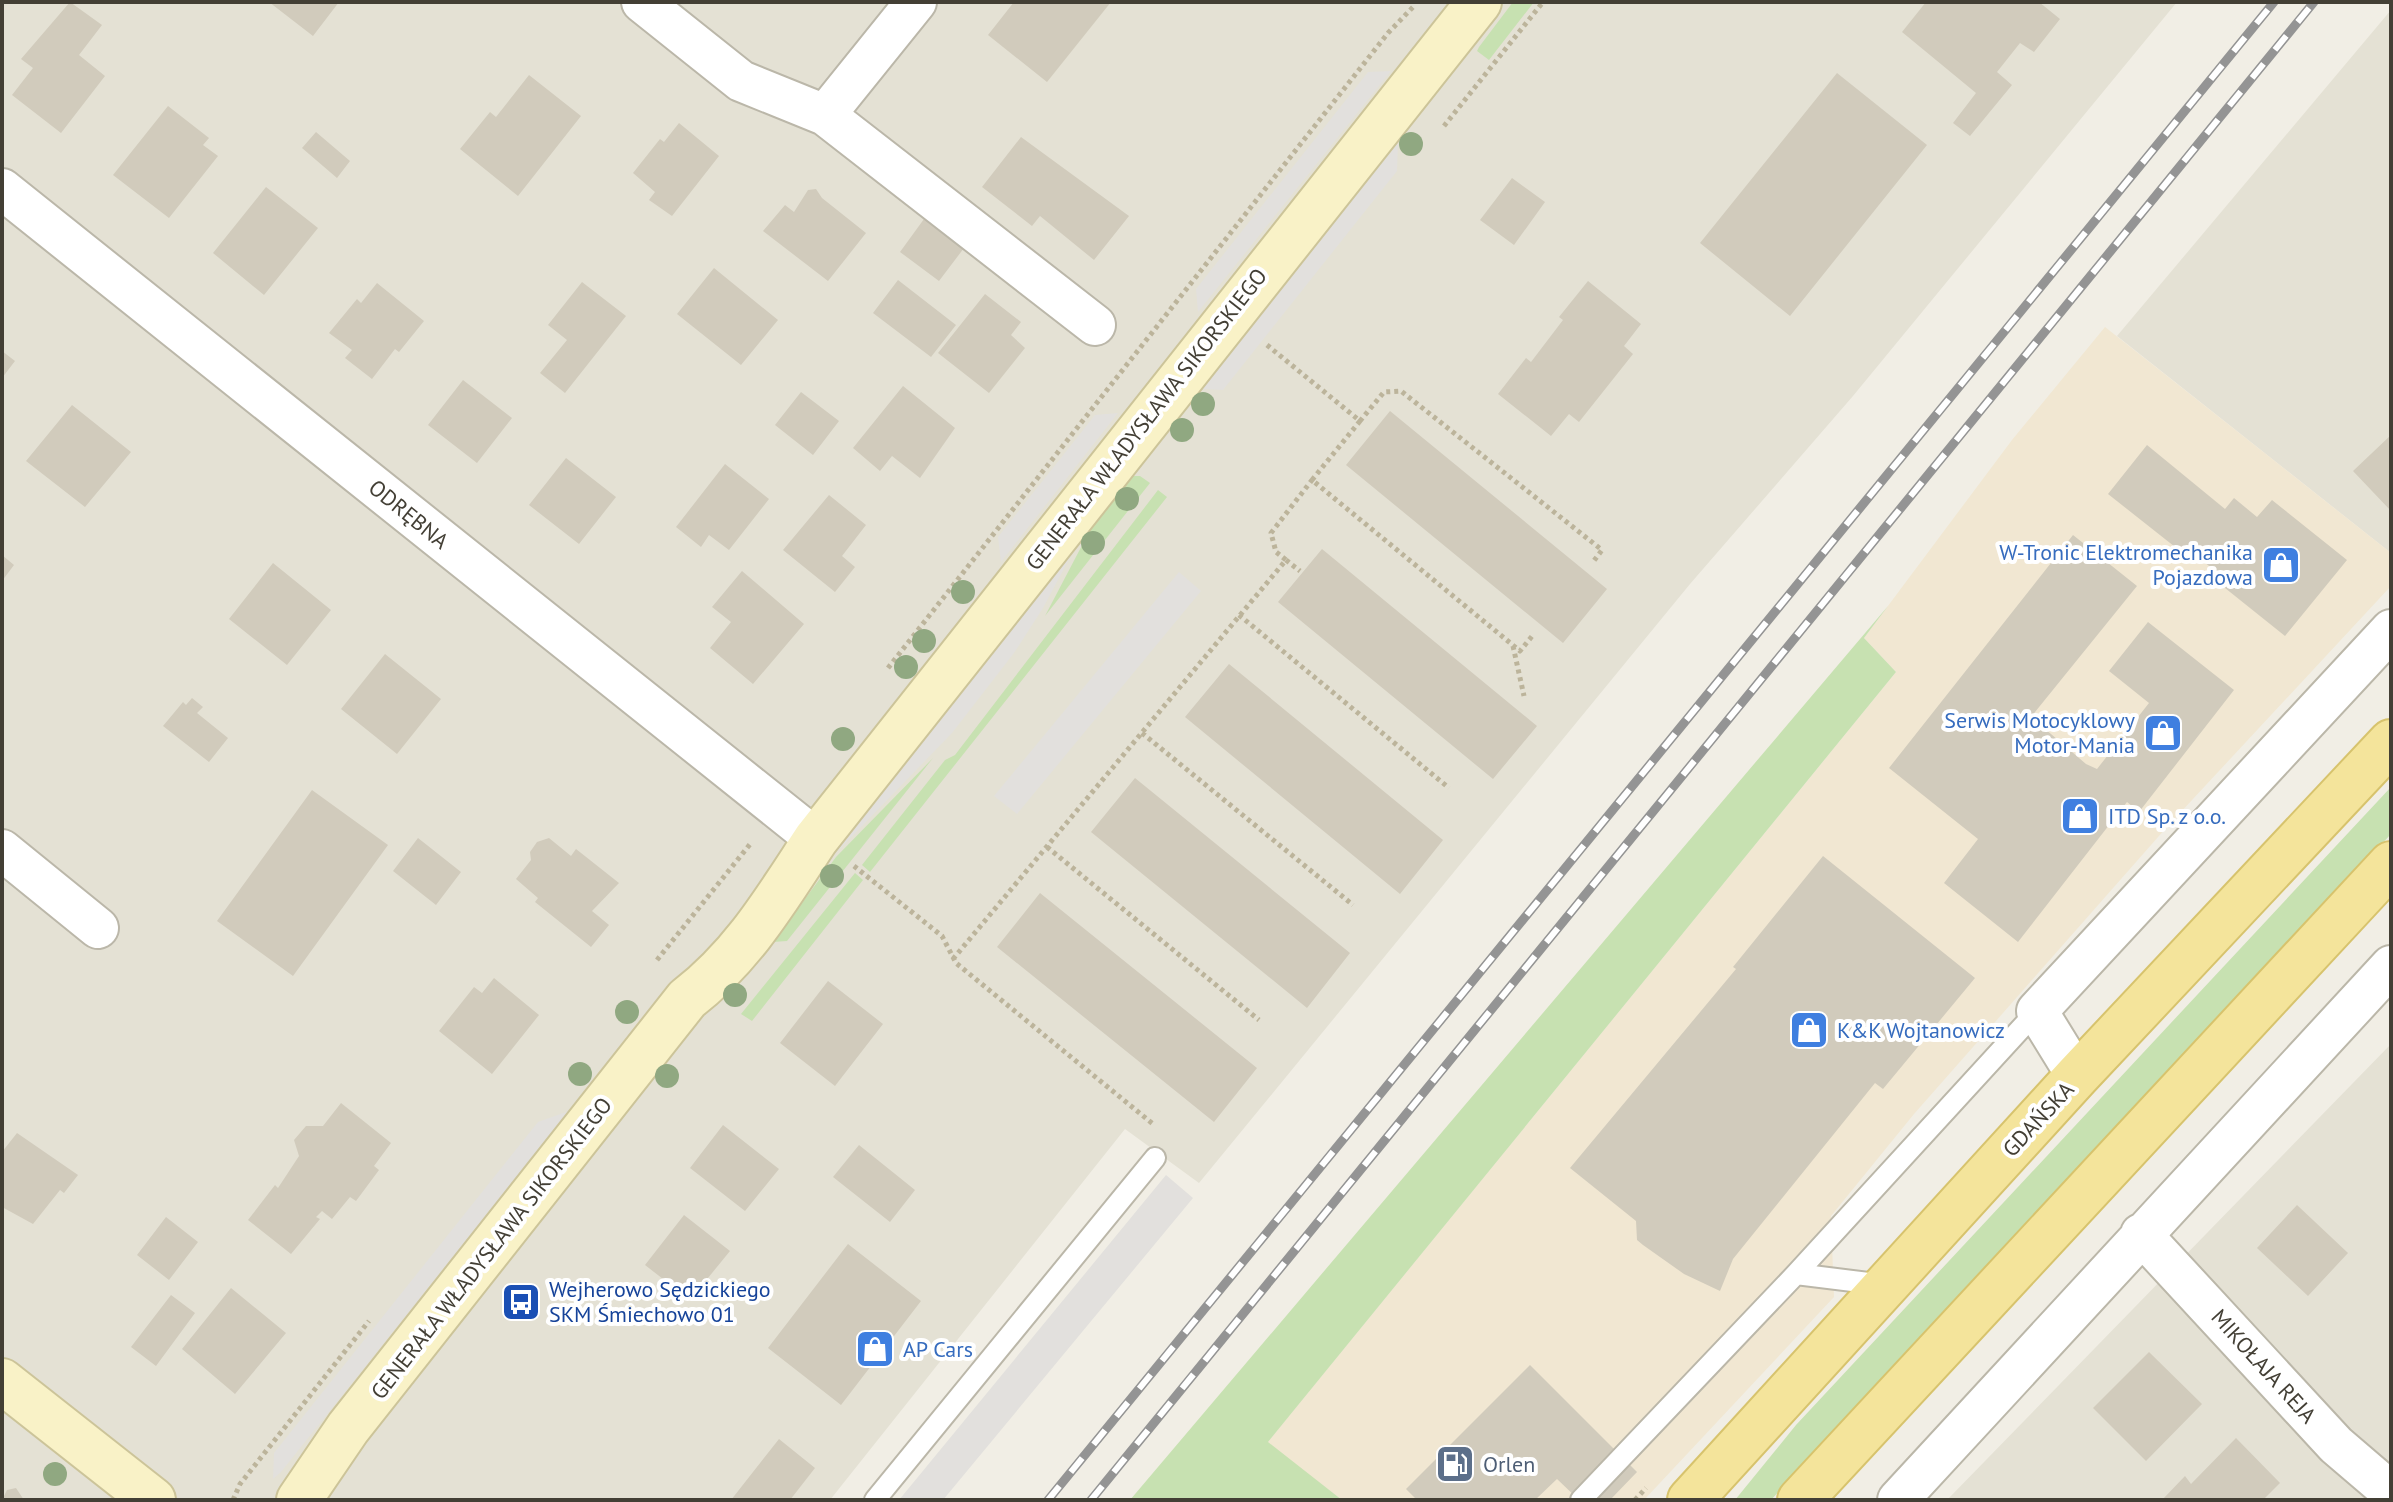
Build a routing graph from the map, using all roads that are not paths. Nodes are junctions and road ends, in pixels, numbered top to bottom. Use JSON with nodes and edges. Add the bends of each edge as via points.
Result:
{"nodes":[{"id":1,"x":642,"y":2,"type":"edge"},
{"id":2,"x":916,"y":2,"type":"edge"},
{"id":3,"x":1479,"y":2,"type":"edge"},
{"id":4,"x":825,"y":115,"type":"junction"},
{"id":5,"x":2,"y":189,"type":"edge"},
{"id":6,"x":1095,"y":325,"type":"dead end"},
{"id":7,"x":2391,"y":630,"type":"edge"},
{"id":8,"x":2391,"y":742,"type":"edge"},
{"id":9,"x":816,"y":839,"type":"junction"},
{"id":10,"x":2,"y":850,"type":"edge"},
{"id":11,"x":2391,"y":864,"type":"edge"},
{"id":12,"x":98,"y":928,"type":"dead end"},
{"id":13,"x":2391,"y":966,"type":"edge"},
{"id":14,"x":2037,"y":1011,"type":"junction"},
{"id":15,"x":2077,"y":1076,"type":"junction"},
{"id":16,"x":1155,"y":1158,"type":"dead end"},
{"id":17,"x":2141,"y":1234,"type":"junction"},
{"id":18,"x":1796,"y":1274,"type":"junction"},
{"id":19,"x":1885,"y":1285,"type":"junction"},
{"id":20,"x":2,"y":1381,"type":"edge"},
{"id":21,"x":2391,"y":1492,"type":"edge"},
{"id":22,"x":153,"y":1500,"type":"edge"},
{"id":23,"x":299,"y":1500,"type":"edge"},
{"id":24,"x":875,"y":1500,"type":"edge"},
{"id":25,"x":1581,"y":1500,"type":"edge"},
{"id":26,"x":1690,"y":1500,"type":"edge"},
{"id":27,"x":1800,"y":1500,"type":"edge"},
{"id":28,"x":1898,"y":1500,"type":"edge"}],
"edges":[{"from":1,"to":4,"type":"street","via":[[741,81]]},
{"from":2,"to":4,"type":"street"},
{"from":3,"to":9,"type":"street","name":"GENERAŁA WŁADYSŁAWA SIKORSKIEGO"},
{"from":4,"to":6,"type":"street"},
{"from":5,"to":9,"type":"street","name":"ODRĘBNA"},
{"from":7,"to":14,"type":"street"},
{"from":8,"to":15,"type":"main road","name":"GDAŃSKA"},
{"from":9,"to":23,"type":"street","name":"GENERAŁA WŁADYSŁAWA SIKORSKIEGO","via":[[764,919],[721,973],[687,999],[348,1428]]},
{"from":10,"to":12,"type":"street"},
{"from":11,"to":27,"type":"main road"},
{"from":13,"to":17,"type":"street"},
{"from":14,"to":15,"type":"street"},
{"from":14,"to":18,"type":"lane"},
{"from":15,"to":19,"type":"main road","name":"GDAŃSKA"},
{"from":16,"to":24,"type":"lane"},
{"from":17,"to":21,"type":"street","name":"MIKOŁAJA REJA","via":[[2336,1445]]},
{"from":17,"to":28,"type":"street"},
{"from":18,"to":19,"type":"lane"},
{"from":18,"to":25,"type":"lane"},
{"from":19,"to":26,"type":"main road","name":"GDAŃSKA"},
{"from":20,"to":22,"type":"street"}]}
